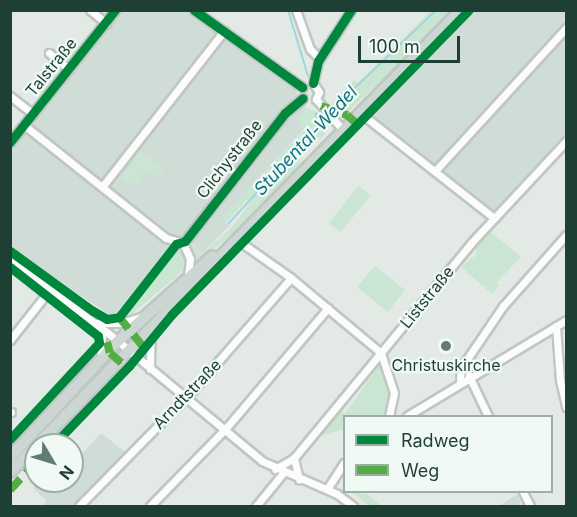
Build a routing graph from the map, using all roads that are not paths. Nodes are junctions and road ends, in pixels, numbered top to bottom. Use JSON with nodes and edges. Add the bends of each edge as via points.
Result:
{"nodes":[{"id":1,"x":90,"y":10,"type":"edge"},
{"id":2,"x":115,"y":10,"type":"edge"},
{"id":3,"x":194,"y":10,"type":"edge"},
{"id":4,"x":296,"y":10,"type":"edge"},
{"id":5,"x":351,"y":10,"type":"edge"},
{"id":6,"x":461,"y":10,"type":"edge"},
{"id":7,"x":106,"y":22,"type":"junction"},
{"id":8,"x":567,"y":28,"type":"edge"},
{"id":9,"x":224,"y":31,"type":"junction"},
{"id":10,"x":49,"y":53,"type":"dead end"},
{"id":11,"x":319,"y":58,"type":"junction"},
{"id":12,"x":69,"y":69,"type":"junction"},
{"id":13,"x":313,"y":83,"type":"junction"},
{"id":14,"x":302,"y":87,"type":"junction"},
{"id":15,"x":10,"y":96,"type":"edge"},
{"id":16,"x":303,"y":98,"type":"junction"},
{"id":17,"x":316,"y":99,"type":"junction"},
{"id":18,"x":359,"y":111,"type":"junction"},
{"id":19,"x":33,"y":114,"type":"junction"},
{"id":20,"x":24,"y":125,"type":"junction"},
{"id":21,"x":342,"y":129,"type":"junction"},
{"id":22,"x":567,"y":141,"type":"edge"},
{"id":23,"x":10,"y":142,"type":"edge"},
{"id":24,"x":435,"y":171,"type":"junction"},
{"id":25,"x":102,"y":187,"type":"junction"},
{"id":26,"x":494,"y":218,"type":"junction"},
{"id":27,"x":567,"y":234,"type":"edge"},
{"id":28,"x":233,"y":241,"type":"junction"},
{"id":29,"x":183,"y":243,"type":"junction"},
{"id":30,"x":10,"y":259,"type":"edge"},
{"id":31,"x":188,"y":276,"type":"junction"},
{"id":32,"x":291,"y":278,"type":"junction"},
{"id":33,"x":51,"y":288,"type":"junction"},
{"id":34,"x":328,"y":308,"type":"junction"},
{"id":35,"x":143,"y":316,"type":"junction"},
{"id":36,"x":567,"y":320,"type":"edge"},
{"id":37,"x":94,"y":323,"type":"junction"},
{"id":38,"x":556,"y":326,"type":"junction"},
{"id":39,"x":152,"y":328,"type":"junction"},
{"id":40,"x":10,"y":340,"type":"edge"},
{"id":41,"x":118,"y":341,"type":"junction"},
{"id":42,"x":129,"y":351,"type":"junction"},
{"id":43,"x":381,"y":353,"type":"junction"},
{"id":44,"x":101,"y":358,"type":"junction"},
{"id":45,"x":150,"y":369,"type":"junction"},
{"id":46,"x":469,"y":376,"type":"junction"},
{"id":47,"x":460,"y":381,"type":"junction"},
{"id":48,"x":183,"y":397,"type":"junction"},
{"id":49,"x":567,"y":407,"type":"edge"},
{"id":50,"x":389,"y":415,"type":"edge"},
{"id":51,"x":410,"y":415,"type":"edge"},
{"id":52,"x":487,"y":415,"type":"edge"},
{"id":53,"x":224,"y":431,"type":"junction"},
{"id":54,"x":50,"y":433,"type":"edge"},
{"id":55,"x":10,"y":457,"type":"edge"},
{"id":56,"x":294,"y":458,"type":"junction"},
{"id":57,"x":24,"y":459,"type":"edge"},
{"id":58,"x":343,"y":466,"type":"edge"},
{"id":59,"x":275,"y":469,"type":"junction"},
{"id":60,"x":10,"y":472,"type":"edge"},
{"id":61,"x":283,"y":473,"type":"junction"},
{"id":62,"x":299,"y":479,"type":"junction"},
{"id":63,"x":327,"y":489,"type":"junction"},
{"id":64,"x":523,"y":493,"type":"edge"},
{"id":65,"x":79,"y":507,"type":"edge"},
{"id":66,"x":150,"y":507,"type":"edge"},
{"id":67,"x":256,"y":507,"type":"edge"},
{"id":68,"x":353,"y":507,"type":"edge"},
{"id":69,"x":530,"y":507,"type":"edge"}],
"edges":[{"from":1,"to":7,"type":"street"},
{"from":2,"to":7,"type":"street","name":"Talstraße"},
{"from":3,"to":9,"type":"street"},
{"from":4,"to":11,"type":"street","via":[[310,49]]},
{"from":5,"to":11,"type":"street"},
{"from":6,"to":18,"type":"main road"},
{"from":7,"to":12,"type":"street","name":"Talstraße"},
{"from":8,"to":24,"type":"street"},
{"from":9,"to":14,"type":"street"},
{"from":9,"to":25,"type":"street"},
{"from":10,"to":12,"type":"street","name":"Talstraße"},
{"from":11,"to":13,"type":"street"},
{"from":12,"to":19,"type":"street","name":"Talstraße"},
{"from":13,"to":14,"type":"street"},
{"from":13,"to":17,"type":"street","via":[[320,92]]},
{"from":14,"to":16,"type":"street"},
{"from":15,"to":19,"type":"street","name":"Talstraße"},
{"from":16,"to":17,"type":"street"},
{"from":16,"to":29,"type":"street","name":"Clichystraße","via":[[282,117]]},
{"from":17,"to":21,"type":"street"},
{"from":18,"to":21,"type":"main road"},
{"from":18,"to":24,"type":"street"},
{"from":19,"to":20,"type":"street","name":"Talstraße"},
{"from":20,"to":23,"type":"street","name":"Talstraße"},
{"from":20,"to":25,"type":"street"},
{"from":21,"to":28,"type":"main road"},
{"from":22,"to":26,"type":"street","name":"Liststraße"},
{"from":24,"to":26,"type":"street"},
{"from":25,"to":29,"type":"street","via":[[173,243]]},
{"from":26,"to":43,"type":"street","name":"Liststraße"},
{"from":27,"to":47,"type":"street","via":[[503,306],[461,368]]},
{"from":28,"to":31,"type":"main road"},
{"from":28,"to":32,"type":"street"},
{"from":28,"to":39,"type":"main road"},
{"from":29,"to":31,"type":"street","via":[[190,259]]},
{"from":30,"to":33,"type":"street"},
{"from":31,"to":35,"type":"main road"},
{"from":32,"to":34,"type":"street"},
{"from":32,"to":48,"type":"street","name":"Arndtstraße"},
{"from":33,"to":37,"type":"street"},
{"from":33,"to":40,"type":"street"},
{"from":34,"to":43,"type":"street"},
{"from":34,"to":53,"type":"street"},
{"from":35,"to":37,"type":"street","via":[[121,323]]},
{"from":35,"to":41,"type":"main road"},
{"from":36,"to":38,"type":"street"},
{"from":37,"to":41,"type":"street"},
{"from":37,"to":44,"type":"street","via":[[102,337]]},
{"from":38,"to":46,"type":"street"},
{"from":38,"to":49,"type":"street","via":[[560,380]]},
{"from":39,"to":42,"type":"main road"},
{"from":39,"to":45,"type":"street"},
{"from":41,"to":42,"type":"street"},
{"from":41,"to":44,"type":"main road"},
{"from":42,"to":45,"type":"street"},
{"from":42,"to":54,"type":"main road"},
{"from":43,"to":50,"type":"street","via":[[394,393]]},
{"from":43,"to":56,"type":"street","name":"Liststraße"},
{"from":44,"to":55,"type":"main road"},
{"from":45,"to":48,"type":"street"},
{"from":46,"to":47,"type":"street"},
{"from":46,"to":52,"type":"street"},
{"from":47,"to":51,"type":"street"},
{"from":48,"to":53,"type":"street"},
{"from":48,"to":65,"type":"street","name":"Arndtstraße"},
{"from":53,"to":59,"type":"street"},
{"from":53,"to":66,"type":"street"},
{"from":56,"to":59,"type":"street","name":"Liststraße"},
{"from":56,"to":62,"type":"street"},
{"from":57,"to":60,"type":"main road"},
{"from":58,"to":63,"type":"street"},
{"from":59,"to":61,"type":"street"},
{"from":61,"to":62,"type":"street"},
{"from":61,"to":67,"type":"street"},
{"from":62,"to":63,"type":"street"},
{"from":63,"to":68,"type":"street"},
{"from":64,"to":69,"type":"street"}]}
